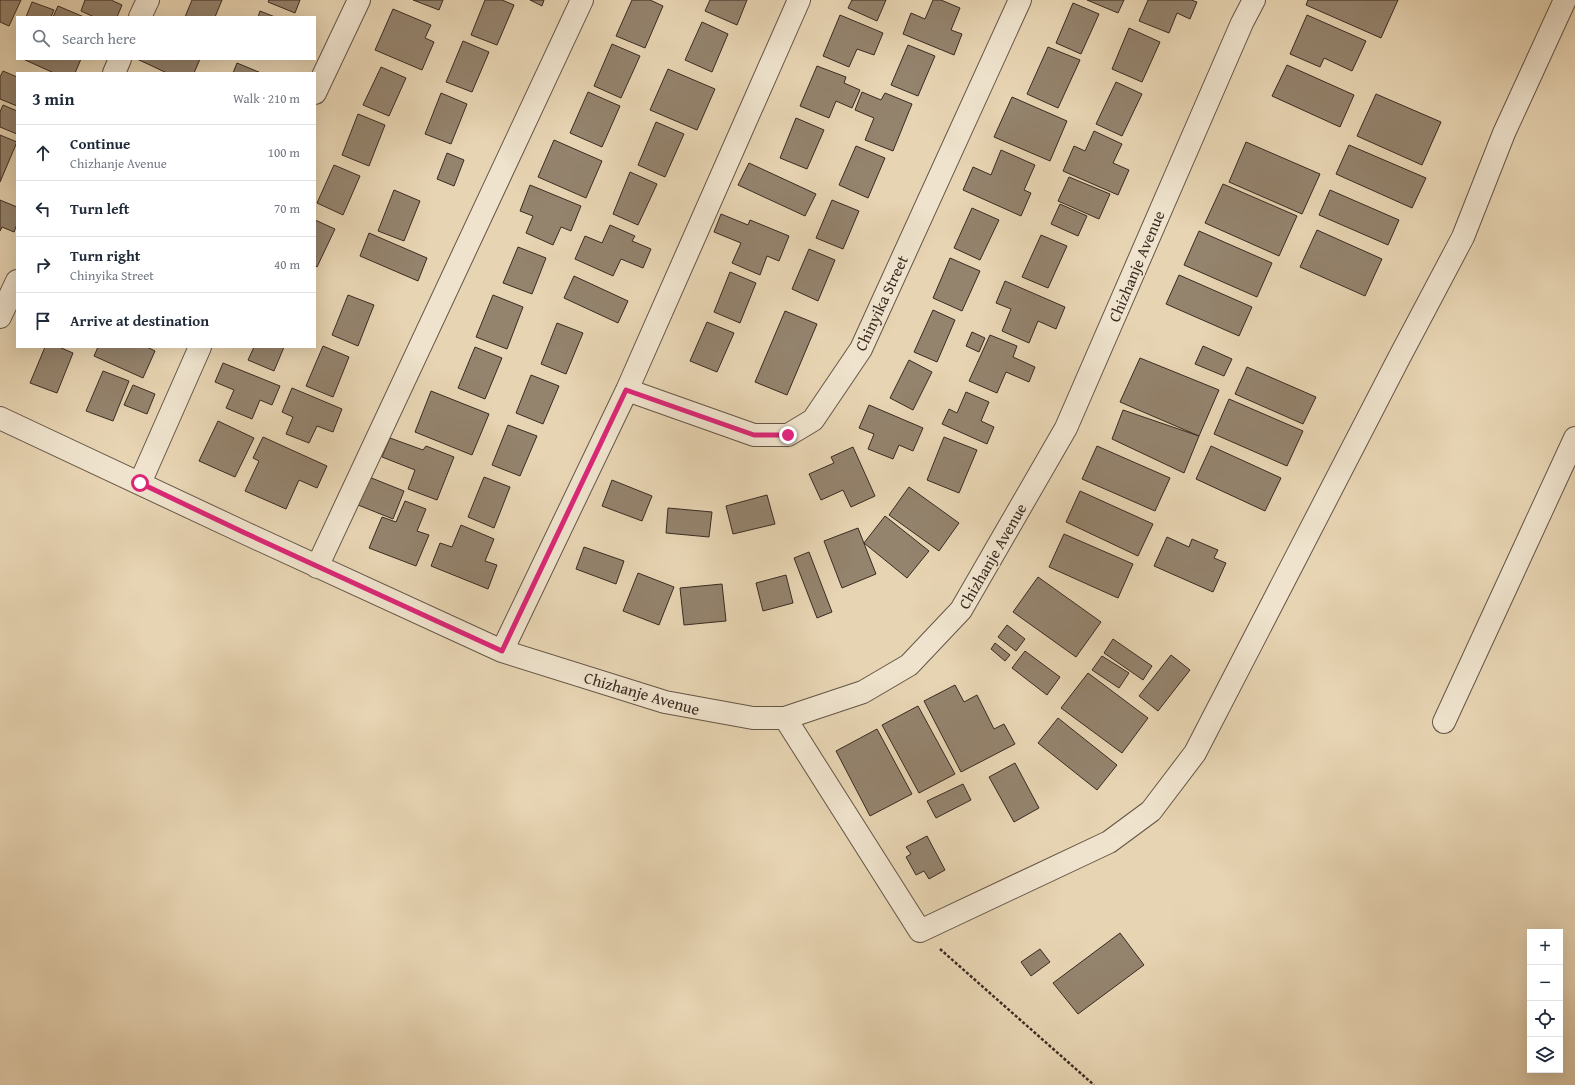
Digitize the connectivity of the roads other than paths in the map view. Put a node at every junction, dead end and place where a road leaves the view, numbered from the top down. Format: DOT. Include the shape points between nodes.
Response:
graph roads {
  1 [pos="148,0"];
  2 [pos="359,0"];
  3 [pos="582,0"];
  4 [pos="799,0"];
  5 [pos="1020,0"];
  6 [pos="1254,0"];
  7 [pos="1565,0"];
  8 [pos="140,16"];
  9 [pos="120,60"];
  10 [pos="114,72"];
  11 [pos="316,91"];
  12 [pos="16,283"];
  13 [pos="0,317"];
  14 [pos="200,348"];
  15 [pos="626,390"];
  16 [pos="0,418"];
  17 [pos="1575,438"];
  18 [pos="140,483"];
  19 [pos="317,567"];
  20 [pos="502,651"];
  21 [pos="785,718"];
  22 [pos="1444,722"];
  1 -- 8 [label="street"];
  2 -- 11 [label="street"];
  3 -- 19 [label="street"];
  4 -- 15 [label="street"];
  5 -- 15 [label="street, Chinyika Street" via="861,349 813,420 788,435 754,435"];
  6 -- 21 [label="street, Chizhanje Avenue" via="1066,428 961,610 909,665 863,692"];
  7 -- 21 [label="street" via="1504,133 1463,237 1195,753 1151,811 1109,842 920,931"];
  9 -- 10 [label="street"];
  12 -- 13 [label="street"];
  14 -- 18 [label="street"];
  15 -- 20 [label="street"];
  16 -- 18 [label="street, Chizhanje Avenue"];
  17 -- 22 [label="street"];
  18 -- 19 [label="street, Chizhanje Avenue"];
  19 -- 20 [label="street, Chizhanje Avenue"];
  20 -- 21 [label="street, Chizhanje Avenue" via="664,702 753,718"];
}
